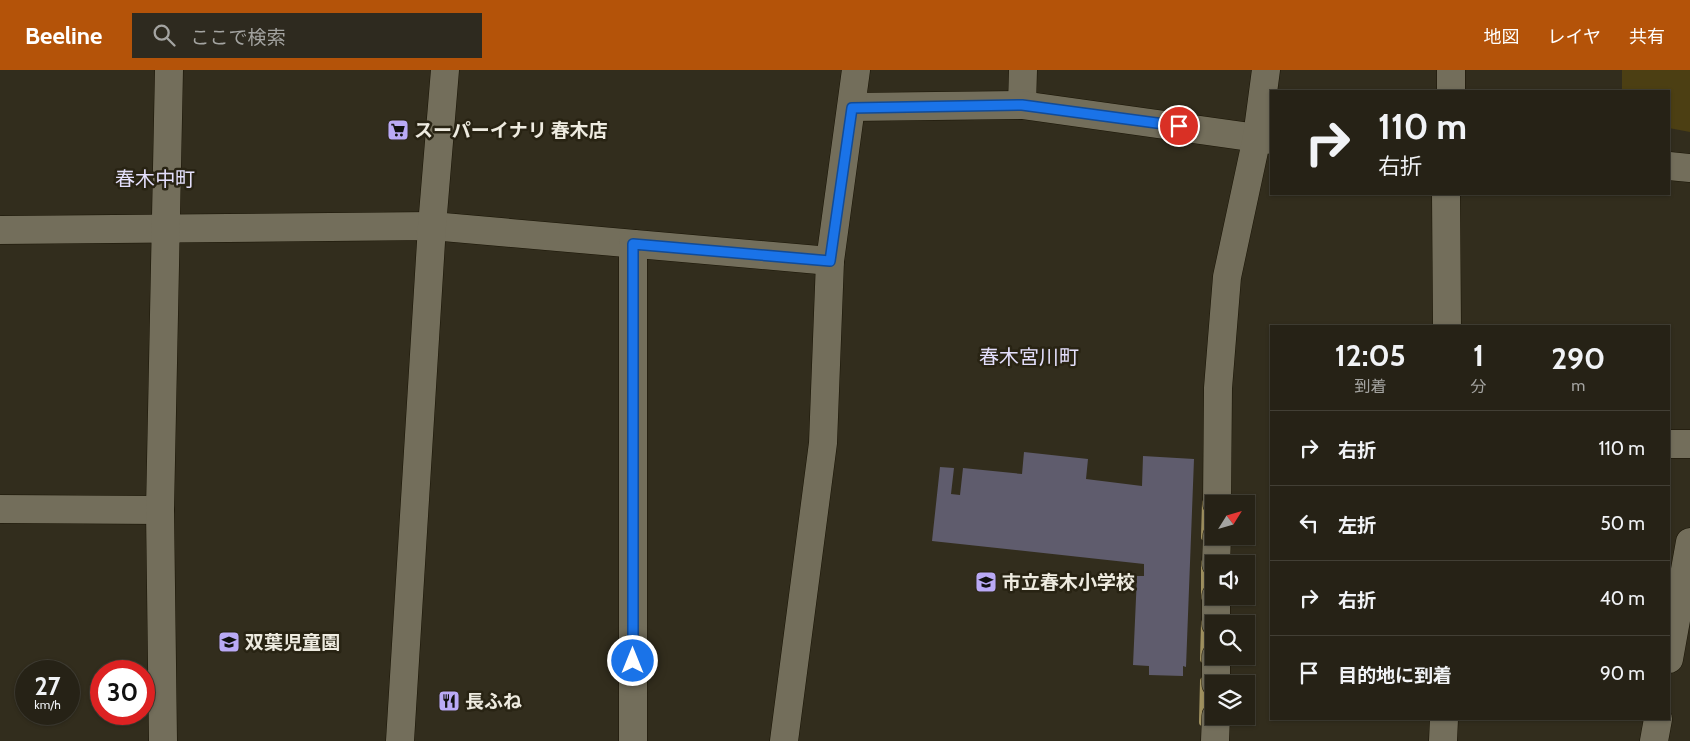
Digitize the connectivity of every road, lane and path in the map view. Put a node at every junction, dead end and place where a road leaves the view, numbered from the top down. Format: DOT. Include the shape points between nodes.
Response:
graph roads {
  1 [pos="169,70"];
  2 [pos="445,70"];
  3 [pos="856,70"];
  4 [pos="1023,70"];
  5 [pos="1266,70"];
  6 [pos="1451,70"];
  7 [pos="1451,90"];
  8 [pos="1022,105"];
  9 [pos="852,108"];
  10 [pos="1264,139"];
  11 [pos="1670,166"];
  12 [pos="1690,168"];
  13 [pos="1446,195"];
  14 [pos="432,226"];
  15 [pos="166,229"];
  16 [pos="0,230"];
  17 [pos="633,244"];
  18 [pos="830,261"];
  19 [pos="1447,325"];
  20 [pos="1670,444"];
  21 [pos="1690,444"];
  22 [pos="1217,495"];
  23 [pos="0,509"];
  24 [pos="160,510"];
  25 [pos="1690,542"];
  26 [pos="1670,653"];
  27 [pos="1444,720"];
  28 [pos="1658,720"];
  29 [pos="1216,725"];
  30 [pos="162,741"];
  31 [pos="400,741"];
  32 [pos="633,741"];
  33 [pos="784,741"];
  34 [pos="1215,741"];
  35 [pos="1443,741"];
  36 [pos="1654,741"];
  1 -- 15 [label="street"];
  2 -- 14 [label="street"];
  3 -- 9 [label="street"];
  4 -- 8 [label="street"];
  5 -- 10 [label="street"];
  6 -- 7 [label="street"];
  8 -- 9 [label="street"];
  8 -- 10 [label="street"];
  9 -- 18 [label="street"];
  10 -- 22 [label="street" via="1227,277 1218,388"];
  11 -- 12 [label="street"];
  13 -- 19 [label="street"];
  14 -- 15 [label="street"];
  14 -- 17 [label="street"];
  14 -- 31 [label="street"];
  15 -- 16 [label="street"];
  15 -- 24 [label="street"];
  17 -- 18 [label="street"];
  17 -- 32 [label="street"];
  18 -- 33 [label="street" via="823,443"];
  20 -- 21 [label="street"];
  23 -- 24 [label="street"];
  24 -- 30 [label="street"];
  25 -- 26 [label="street"];
  27 -- 35 [label="street"];
  28 -- 36 [label="street"];
  29 -- 34 [label="street"];
}
